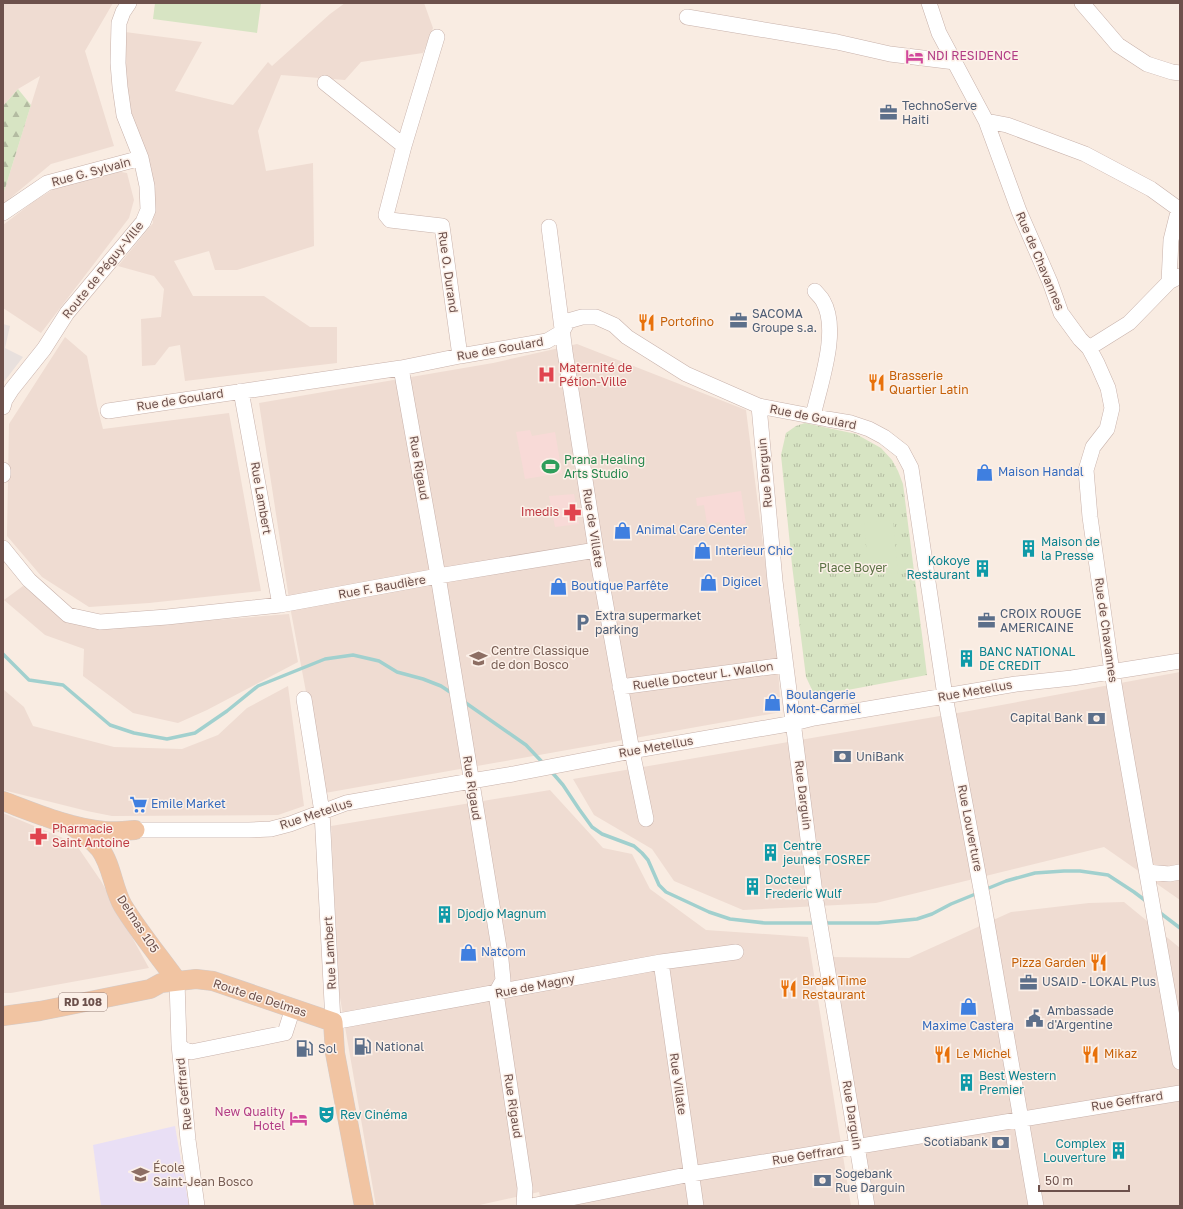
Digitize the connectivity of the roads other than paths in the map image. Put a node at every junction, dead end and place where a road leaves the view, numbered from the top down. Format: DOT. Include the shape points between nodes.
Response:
graph roads {
  1 [pos="129,3"];
  2 [pos="929,3"];
  3 [pos="1082,3"];
  4 [pos="687,17"];
  5 [pos="437,37"];
  6 [pos="955,62"];
  7 [pos="1180,73"];
  8 [pos="325,83"];
  9 [pos="986,121"];
  10 [pos="404,146"];
  11 [pos="141,158"];
  12 [pos="1179,209"];
  13 [pos="3,213"];
  14 [pos="549,227"];
  15 [pos="1175,279"];
  16 [pos="815,291"];
  17 [pos="562,332"];
  18 [pos="1089,348"];
  19 [pos="460,356"];
  20 [pos="401,368"];
  21 [pos="241,391"];
  22 [pos="758,406"];
  23 [pos="3,407"];
  24 [pos="108,411"];
  25 [pos="813,416"];
  26 [pos="902,451"];
  27 [pos="3,470"];
  28 [pos="3,475"];
  29 [pos="3,548"];
  30 [pos="596,550"];
  31 [pos="438,576"];
  32 [pos="280,605"];
  33 [pos="1180,661"];
  34 [pos="785,665"];
  35 [pos="1112,672"];
  36 [pos="620,687"];
  37 [pos="945,696"];
  38 [pos="304,699"];
  39 [pos="794,723"];
  40 [pos="632,751"];
  41 [pos="471,781"];
  42 [pos="3,801"];
  43 [pos="322,812"];
  44 [pos="646,819"];
  45 [pos="69,824"];
  46 [pos="135,830"];
  47 [pos="107,863"];
  48 [pos="1147,872"];
  49 [pos="1180,872"];
  50 [pos="736,952"];
  51 [pos="661,962"];
  52 [pos="169,982"];
  53 [pos="496,993"];
  54 [pos="3,1004"];
  55 [pos="293,1008"];
  56 [pos="3,1016"];
  57 [pos="333,1022"];
  58 [pos="179,1044"];
  59 [pos="1180,1062"];
  60 [pos="1180,1093"];
  61 [pos="1021,1118"];
  62 [pos="857,1147"];
  63 [pos="691,1174"];
  64 [pos="197,1206"];
  65 [pos="364,1206"];
  66 [pos="524,1206"];
  67 [pos="530,1206"];
  68 [pos="696,1206"];
  69 [pos="867,1206"];
  70 [pos="1036,1206"];
  1 -- 11 [label="street, Route de Péguy-Ville" via="119,23 119,82 124,115"];
  2 -- 6 [label="street, Rue de Chavannes" via="939,33"];
  3 -- 7 [label="street" via="1118,45 1147,64"];
  4 -- 6 [label="street" via="837,42 890,54"];
  5 -- 10 [label="street"];
  6 -- 9 [label="street, Rue de Chavannes"];
  8 -- 10 [label="street"];
  9 -- 12 [label="street" via="1007,125 1085,154 1151,189"];
  9 -- 18 [label="street, Rue de Chavannes" via="1019,211 1061,313"];
  10 -- 19 [label="street, Rue O. Durand" via="386,216 390,220 442,226"];
  11 -- 13 [label="street, Rue G. Sylvain" via="47,183"];
  11 -- 23 [label="street, Route de Péguy-Ville" via="148,186 148,210 143,222 67,313 44,349 12,389"];
  12 -- 15 [label="street" via="1171,240"];
  14 -- 17 [label="street, Rue de Villate"];
  15 -- 18 [label="street" via="1129,323"];
  16 -- 25 [label="street" via="823,301 827,313 829,346"];
  17 -- 19 [label="street, Rue de Goulard" via="547,341"];
  17 -- 22 [label="street, Rue de Goulard" via="568,322 582,317 596,317 614,324 627,336 686,374"];
  17 -- 30 [label="street, Rue de Villate"];
  18 -- 35 [label="street, Rue de Chavannes" via="1108,388 1112,408 1107,429 1093,448 1086,470"];
  19 -- 20 [label="street, Rue de Goulard"];
  20 -- 21 [label="street, Rue de Goulard"];
  20 -- 31 [label="street, Rue Rigaud"];
  21 -- 24 [label="street, Rue de Goulard"];
  21 -- 32 [label="street, Rue Lambert"];
  22 -- 25 [label="street, Rue de Goulard"];
  22 -- 34 [label="street, Rue Darguin"];
  25 -- 26 [label="street, Rue de Goulard" via="869,429"];
  26 -- 37 [label="street, Rue Louverture" via="910,468"];
  27 -- 28 [label="street"];
  29 -- 32 [label="street, Rue F. Baudière" via="29,580 68,615 100,622"];
  30 -- 31 [label="street, Rue F. Baudière"];
  30 -- 36 [label="street, Rue de Villate"];
  31 -- 32 [label="street, Rue F. Baudière"];
  31 -- 41 [label="street, Rue Rigaud"];
  33 -- 35 [label="street, Rue Metellus"];
  34 -- 36 [label="street, Ruelle Docteur L. Wallon"];
  34 -- 39 [label="street, Rue Darguin"];
  35 -- 37 [label="street, Rue Metellus"];
  35 -- 48 [label="street, Rue de Chavannes"];
  36 -- 40 [label="street"];
  37 -- 39 [label="street, Rue Metellus"];
  37 -- 61 [label="street, Rue Louverture"];
  38 -- 43 [label="street, Rue Lambert"];
  39 -- 40 [label="street, Rue Metellus"];
  39 -- 62 [label="street, Rue Darguin" via="817,904"];
  40 -- 41 [label="street, Rue Metellus"];
  40 -- 44 [label="street"];
  41 -- 43 [label="street, Rue Metellus" via="346,803"];
  41 -- 53 [label="street, Rue Rigaud" via="501,960 503,980"];
  42 -- 45 [label="main road"];
  43 -- 46 [label="street, Rue Metellus" via="271,829"];
  43 -- 57 [label="street, Rue Lambert"];
  45 -- 46 [label="main road" via="105,832"];
  45 -- 47 [label="main road, Delmas 105" via="101,850"];
  46 -- 47 [label="main road" via="120,837 112,846"];
  47 -- 52 [label="main road, Delmas 105" via="122,905"];
  48 -- 49 [label="street"];
  48 -- 59 [label="street, Rue de Chavannes"];
  50 -- 51 [label="street, Rue de Magny"];
  51 -- 53 [label="street, Rue de Magny"];
  51 -- 63 [label="street, Rue Villate"];
  52 -- 54 [label="main road, Route de Delmas / RD 108" via="148,978 94,990"];
  52 -- 55 [label="main road, Route de Delmas / RD 108" via="196,979 213,981"];
  52 -- 56 [label="main road, Route de Delmas / RD 108" via="40,1011"];
  52 -- 58 [label="street, Rue Geffrard"];
  53 -- 57 [label="street, Rue de Magny"];
  53 -- 66 [label="street, Rue Rigaud" via="525,1188"];
  55 -- 57 [label="main road, Route de Delmas / RD 108"];
  55 -- 58 [label="street" via="285,1033 191,1052"];
  57 -- 65 [label="main road, Rue Lambert" via="335,1053"];
  58 -- 64 [label="street, Rue Geffrard"];
  60 -- 61 [label="street, Rue Geffrard"];
  61 -- 62 [label="street, Rue Geffrard"];
  61 -- 70 [label="street, Rue Louverture"];
  62 -- 63 [label="street, Rue Geffrard"];
  62 -- 69 [label="street, Rue Darguin"];
  63 -- 67 [label="street, Rue Geffrard"];
  63 -- 68 [label="street, Rue Villate"];
}
